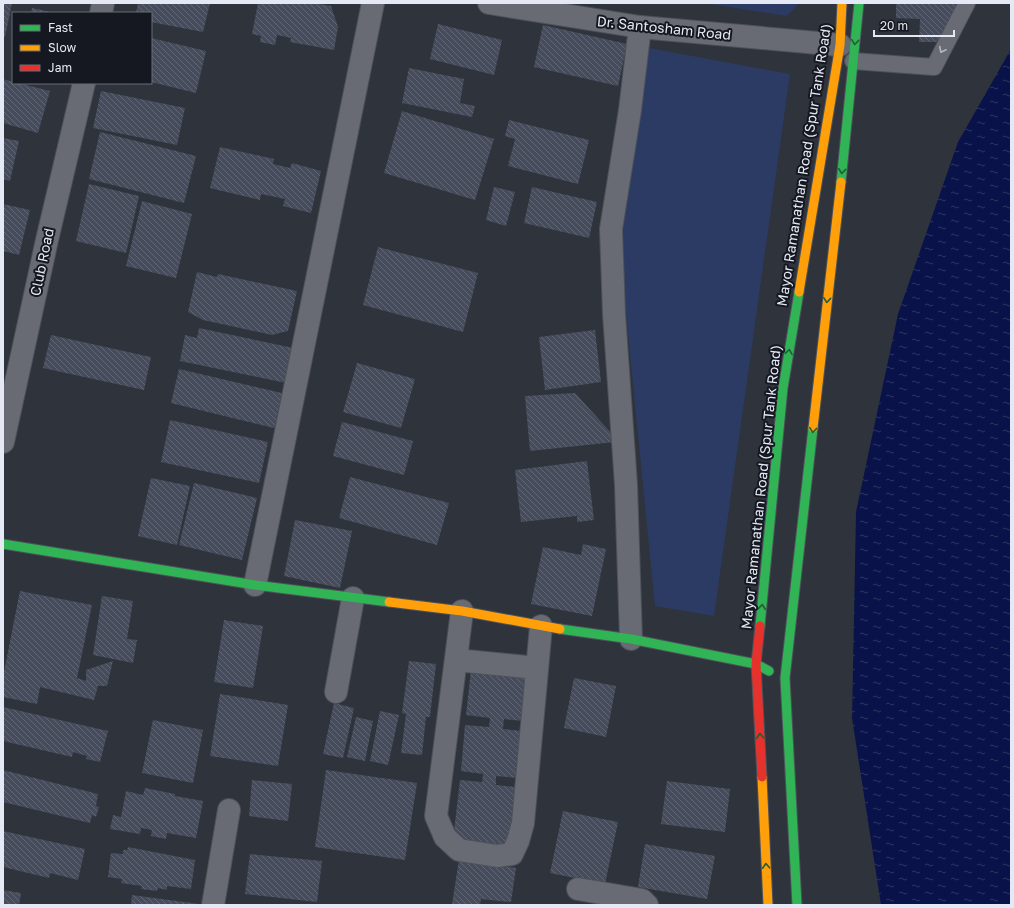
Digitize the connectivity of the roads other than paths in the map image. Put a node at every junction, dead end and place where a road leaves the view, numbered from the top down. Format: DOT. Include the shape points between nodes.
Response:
graph roads {
  1 [pos="373,3"];
  2 [pos="489,3"];
  3 [pos="842,3"];
  4 [pos="859,3"];
  5 [pos="967,3"];
  6 [pos="640,27"];
  7 [pos="846,53"];
  8 [pos="84,84"];
  9 [pos="3,442"];
  10 [pos="3,544"];
  11 [pos="255,585"];
  12 [pos="353,598"];
  13 [pos="462,611"];
  14 [pos="541,626"];
  15 [pos="632,639"];
  16 [pos="456,660"];
  17 [pos="756,664"];
  18 [pos="537,668"];
  19 [pos="785,678"];
  20 [pos="336,692"];
  21 [pos="229,810"];
  22 [pos="578,889"];
  23 [pos="213,905"];
  24 [pos="647,905"];
  25 [pos="768,905"];
  26 [pos="797,905"];
  1 -- 11 [label="street"];
  2 -- 6 [label="street, Dr. Santosham Road"];
  3 -- 7 [label="main road, Mayor Ramanathan Road (Spur Tank Road)"];
  4 -- 7 [label="main road, Mayor Ramanathan Road (Spur Tank Road), one-way"];
  5 -- 7 [label="lane, one-way" via="934,67"];
  6 -- 7 [label="street, Dr. Santosham Road"];
  6 -- 15 [label="street" via="611,229"];
  17 -- 7 [label="main road, Mayor Ramanathan Road (Spur Tank Road), one-way" via="783,388"];
  7 -- 19 [label="main road, Mayor Ramanathan Road (Spur Tank Road), one-way"];
  8 -- 9 [label="street, Club Road"];
  10 -- 11 [label="main road"];
  11 -- 12 [label="main road"];
  12 -- 13 [label="main road"];
  12 -- 20 [label="street"];
  13 -- 14 [label="main road"];
  13 -- 16 [label="street"];
  14 -- 15 [label="main road"];
  14 -- 18 [label="street"];
  15 -- 17 [label="main road"];
  16 -- 18 [label="street"];
  16 -- 18 [label="street" via="436,816 445,837 459,850 497,856 512,854 523,823"];
  17 -- 19 [label="main road"];
  25 -- 17 [label="main road, Mayor Ramanathan Road (Spur Tank Road), one-way"];
  19 -- 26 [label="main road, Mayor Ramanathan Road (Spur Tank Road)"];
  21 -- 23 [label="street"];
  22 -- 24 [label="street" via="642,900"];
}
